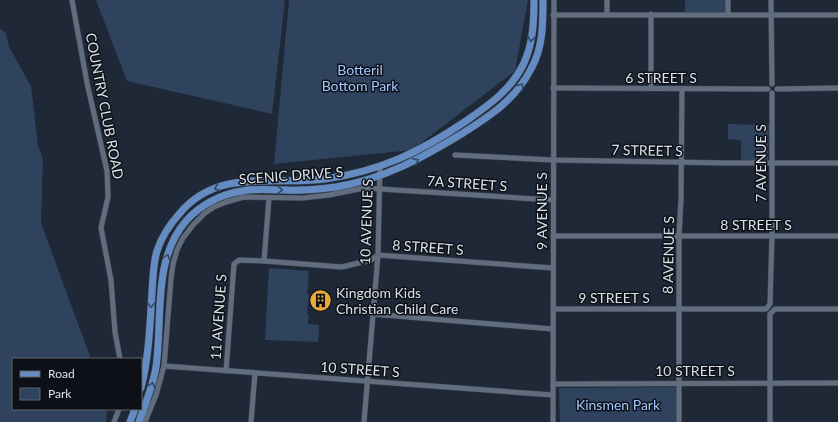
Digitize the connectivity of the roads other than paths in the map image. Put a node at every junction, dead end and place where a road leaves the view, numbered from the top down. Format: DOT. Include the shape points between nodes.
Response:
graph roads {
  1 [pos="72,0"];
  2 [pos="534,0"];
  3 [pos="543,0"];
  4 [pos="554,0"];
  5 [pos="607,0"];
  6 [pos="728,0"];
  7 [pos="771,0"];
  8 [pos="651,14"];
  9 [pos="728,14"];
  10 [pos="770,14"];
  11 [pos="553,15"];
  12 [pos="607,15"];
  13 [pos="838,15"];
  14 [pos="772,84"];
  15 [pos="553,88"];
  16 [pos="651,88"];
  17 [pos="838,88"];
  18 [pos="682,89"];
  19 [pos="777,89"];
  20 [pos="770,91"];
  21 [pos="456,155"];
  22 [pos="553,160"];
  23 [pos="681,162"];
  24 [pos="772,163"];
  25 [pos="838,163"];
  26 [pos="380,166"];
  27 [pos="380,176"];
  28 [pos="380,189"];
  29 [pos="269,198"];
  30 [pos="553,200"];
  31 [pos="553,236"];
  32 [pos="772,236"];
  33 [pos="838,236"];
  34 [pos="679,237"];
  35 [pos="378,255"];
  36 [pos="264,261"];
  37 [pos="234,264"];
  38 [pos="553,268"];
  39 [pos="770,304"];
  40 [pos="553,309"];
  41 [pos="679,309"];
  42 [pos="838,309"];
  43 [pos="372,314"];
  44 [pos="553,329"];
  45 [pos="120,358"];
  46 [pos="164,366"];
  47 [pos="226,371"];
  48 [pos="255,373"];
  49 [pos="367,381"];
  50 [pos="679,382"];
  51 [pos="770,382"];
  52 [pos="838,382"];
  53 [pos="142,384"];
  54 [pos="553,384"];
  55 [pos="553,395"];
  56 [pos="119,410"];
  57 [pos="135,410"];
  58 [pos="114,422"];
  59 [pos="130,422"];
  60 [pos="139,422"];
  61 [pos="146,422"];
  62 [pos="251,422"];
  63 [pos="364,422"];
  64 [pos="553,422"];
  65 [pos="679,422"];
  66 [pos="770,422"];
  1 -- 45 [label="street, COUNTRY CLUB ROAD" via="107,171 108,197 101,228 111,280"];
  2 -- 26 [label="main road, SCENIC DRIVE S, one-way" via="530,48 514,81 484,109 443,136 407,156"];
  27 -- 3 [label="main road, SCENIC DRIVE S, one-way" via="435,150 508,102 532,69 542,32"];
  4 -- 11 [label="street, 9 AVENUE S"];
  5 -- 12 [label="street"];
  6 -- 9 [label="street"];
  7 -- 10 [label="street"];
  8 -- 9 [label="street"];
  8 -- 12 [label="street"];
  8 -- 16 [label="street"];
  9 -- 10 [label="street"];
  10 -- 13 [label="street"];
  10 -- 14 [label="street"];
  11 -- 12 [label="street"];
  11 -- 15 [label="street, 9 AVENUE S"];
  14 -- 19 [label="street"];
  14 -- 20 [label="street" via="769,85"];
  15 -- 16 [label="street, 6 STREET S"];
  15 -- 22 [label="street, 9 AVENUE S"];
  16 -- 18 [label="street, 6 STREET S"];
  17 -- 19 [label="street"];
  18 -- 20 [label="street, 6 STREET S"];
  18 -- 23 [label="street, 8 AVENUE S"];
  19 -- 20 [label="street" via="774,93"];
  20 -- 24 [label="street, 7 AVENUE S"];
  21 -- 22 [label="street, 7 STREET S"];
  22 -- 23 [label="street, 7 STREET S"];
  22 -- 30 [label="street, 9 AVENUE S"];
  23 -- 24 [label="street, 7 STREET S"];
  23 -- 34 [label="street, 8 AVENUE S"];
  24 -- 25 [label="street, 7 STREET S"];
  24 -- 32 [label="street, 7 AVENUE S"];
  26 -- 27 [label="street, 10 AVENUE S"];
  26 -- 53 [label="main road, SCENIC DRIVE S, one-way" via="324,179 237,182 214,188 189,204 169,228 157,250 148,352"];
  27 -- 28 [label="street, 10 AVENUE S"];
  60 -- 27 [label="main road, SCENIC DRIVE S, one-way" via="156,366 163,269 172,243 187,220 207,203 241,191 321,188 356,183"];
  28 -- 29 [label="street, SCENIC DRIVE S" via="364,188 303,198"];
  28 -- 30 [label="street, 7A STREET S"];
  28 -- 35 [label="street, 10 AVENUE S"];
  29 -- 36 [label="street"];
  29 -- 46 [label="street, SCENIC DRIVE S" via="244,197 226,202 205,213 183,238 173,264"];
  30 -- 31 [label="street, 9 AVENUE S"];
  31 -- 34 [label="street, 8 STREET S"];
  31 -- 38 [label="street, 9 AVENUE S"];
  32 -- 33 [label="street, 8 STREET S"];
  32 -- 34 [label="street, 8 STREET S"];
  32 -- 39 [label="street, 7 AVENUE S"];
  34 -- 41 [label="street, 8 AVENUE S"];
  35 -- 36 [label="street, 8 STREET S" via="371,260 342,267"];
  35 -- 38 [label="street, 8 STREET S"];
  35 -- 43 [label="street, 10 AVENUE S"];
  36 -- 37 [label="street, 8 STREET S" via="242,260"];
  37 -- 47 [label="street, 11 AVENUE S"];
  38 -- 40 [label="street, 9 AVENUE S"];
  39 -- 41 [label="street, 9 STREET S" via="766,308"];
  40 -- 41 [label="street, 9 STREET S"];
  40 -- 44 [label="street, 9 AVENUE S"];
  41 -- 50 [label="street, 8 AVENUE S"];
  42 -- 51 [label="street" via="775,309 770,314"];
  43 -- 44 [label="street"];
  43 -- 49 [label="street, 10 AVENUE S"];
  44 -- 54 [label="street, 9 AVENUE S"];
  46 -- 47 [label="street, 10 STREET S"];
  46 -- 61 [label="street, SCENIC DRIVE S"];
  47 -- 48 [label="street, 10 STREET S"];
  48 -- 49 [label="street, 10 STREET S"];
  48 -- 62 [label="street"];
  49 -- 55 [label="street, 10 STREET S"];
  49 -- 63 [label="street, 10 AVENUE S"];
  50 -- 51 [label="street, 10 STREET S"];
  50 -- 54 [label="street, 10 STREET S"];
  50 -- 65 [label="street, 8 AVENUE S"];
  51 -- 52 [label="street, 10 STREET S"];
  51 -- 66 [label="street"];
  54 -- 55 [label="street, 9 AVENUE S"];
  55 -- 64 [label="street, 9 AVENUE S"];
  56 -- 58 [label="street"];
  57 -- 59 [label="main road"];
}
